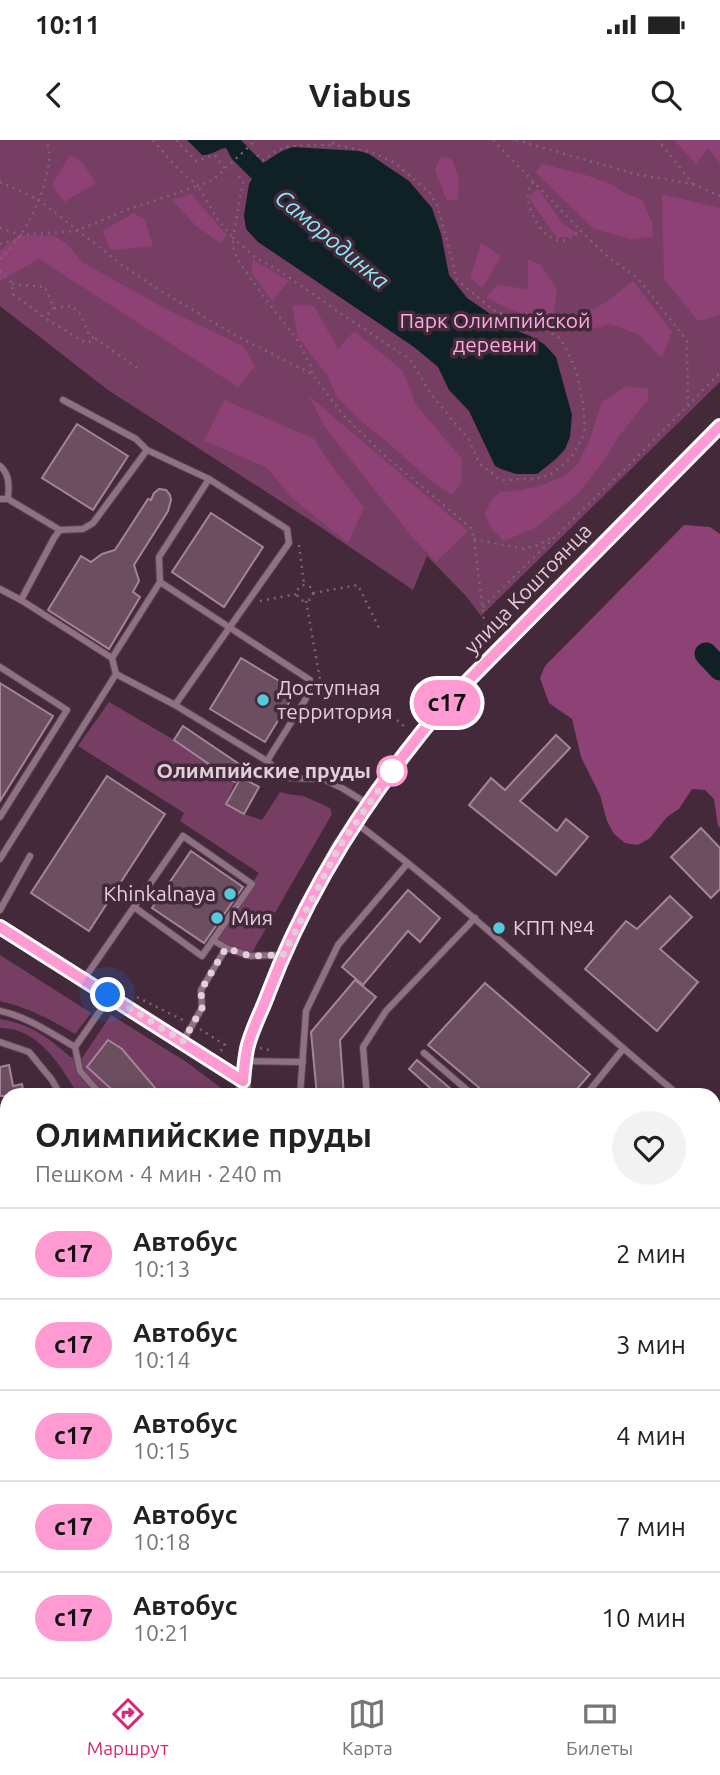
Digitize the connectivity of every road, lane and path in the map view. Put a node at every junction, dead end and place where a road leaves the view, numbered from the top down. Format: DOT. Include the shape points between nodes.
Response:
graph roads {
  1 [pos="47,140"];
  2 [pos="153,140"];
  3 [pos="176,140"];
  4 [pos="247,140"];
  5 [pos="256,140"];
  6 [pos="328,140"];
  7 [pos="493,140"];
  8 [pos="516,140"];
  9 [pos="658,140"];
  10 [pos="251,144"];
  11 [pos="335,145"];
  12 [pos="257,155"];
  13 [pos="225,169"];
  14 [pos="239,176"];
  15 [pos="0,182"];
  16 [pos="533,182"];
  17 [pos="693,184"];
  18 [pos="198,186"];
  19 [pos="720,196"];
  20 [pos="39,200"];
  21 [pos="0,228"];
  22 [pos="580,230"];
  23 [pos="77,231"];
  24 [pos="21,235"];
  25 [pos="233,238"];
  26 [pos="16,240"];
  27 [pos="0,244"];
  28 [pos="0,259"];
  29 [pos="0,271"];
  30 [pos="12,284"];
  31 [pos="54,308"];
  32 [pos="45,318"];
  33 [pos="96,339"];
  34 [pos="140,370"];
  35 [pos="720,373"];
  36 [pos="313,375"];
  37 [pos="63,401"];
  38 [pos="688,405"];
  39 [pos="720,426"];
  40 [pos="146,450"];
  41 [pos="0,466"];
  42 [pos="209,479"];
  43 [pos="0,499"];
  44 [pos="8,499"];
  45 [pos="60,530"];
  46 [pos="558,535"];
  47 [pos="474,539"];
  48 [pos="289,543"];
  49 [pos="159,582"];
  50 [pos="304,584"];
  51 [pos="0,589"];
  52 [pos="313,593"];
  53 [pos="297,594"];
  54 [pos="21,600"];
  55 [pos="306,601"];
  56 [pos="247,603"];
  57 [pos="483,607"];
  58 [pos="229,628"];
  59 [pos="485,628"];
  60 [pos="380,630"];
  61 [pos="112,658"];
  62 [pos="0,667"];
  63 [pos="116,674"];
  64 [pos="322,691"];
  65 [pos="175,705"];
  66 [pos="397,720"];
  67 [pos="406,728"];
  68 [pos="267,761"];
  69 [pos="368,804"];
  70 [pos="0,817"];
  71 [pos="355,822"];
  72 [pos="30,856"];
  73 [pos="0,859"];
  74 [pos="407,864"];
  75 [pos="134,907"];
  76 [pos="0,910"];
  77 [pos="475,918"];
  78 [pos="0,927"];
  79 [pos="213,940"];
  80 [pos="226,948"];
  81 [pos="283,955"];
  82 [pos="84,979"];
  83 [pos="108,995"];
  84 [pos="0,1011"];
  85 [pos="183,1041"];
  86 [pos="0,1042"];
  87 [pos="75,1047"];
  88 [pos="623,1049"];
  89 [pos="424,1054"];
  90 [pos="246,1061"];
  91 [pos="303,1062"];
  92 [pos="56,1088"];
  93 [pos="95,1088"];
  94 [pos="244,1088"];
  95 [pos="301,1088"];
  96 [pos="366,1088"];
  97 [pos="464,1088"];
  98 [pos="591,1088"];
  99 [pos="671,1088"];
  1 -- 20 [label="path" via="49,160"];
  2 -- 18 [label="path"];
  3 -- 13 [label="path" via="196,160 215,155"];
  4 -- 10 [label="path"];
  5 -- 10 [label="path"];
  6 -- 11 [label="path"];
  7 -- 16 [label="path"];
  8 -- 17 [label="path" via="635,174"];
  9 -- 17 [label="path"];
  10 -- 13 [label="path"];
  11 -- 12 [label="path" via="290,146 263,160"];
  11 -- 25 [label="path" via="372,152 395,163 430,193 457,280 496,312 533,323 565,346 577,373 586,420 571,458 550,475 500,480 479,463 469,440 431,394 410,359"];
  13 -- 18 [label="path"];
  14 -- 25 [label="path" via="243,181"];
  15 -- 20 [label="path"];
  16 -- 22 [label="path"];
  16 -- 22 [label="path" via="529,207 544,234 565,240"];
  17 -- 19 [label="path"];
  18 -- 23 [label="path"];
  18 -- 25 [label="path"];
  20 -- 23 [label="path"];
  20 -- 24 [label="path"];
  21 -- 24 [label="path"];
  22 -- 38 [label="path" via="638,278 687,341"];
  23 -- 24 [label="path"];
  23 -- 36 [label="path" via="164,293"];
  24 -- 26 [label="path"];
  25 -- 36 [label="path" via="237,260 298,341"];
  26 -- 27 [label="path"];
  26 -- 28 [label="path"];
  29 -- 30 [label="path"];
  30 -- 31 [label="path" via="45,287"];
  30 -- 32 [label="path" via="13,294"];
  31 -- 32 [label="path"];
  31 -- 33 [label="path" via="72,306"];
  32 -- 33 [label="path" via="86,343"];
  33 -- 34 [label="path"];
  35 -- 38 [label="path"];
  36 -- 47 [label="path" via="343,415 471,528"];
  37 -- 40 [label="lane" via="136,439"];
  38 -- 46 [label="path"];
  39 -- 69 [label="street, улица Коштоянца" via="447,702"];
  40 -- 42 [label="lane"];
  40 -- 45 [label="lane" via="93,523"];
  41 -- 44 [label="lane" via="7,473"];
  42 -- 48 [label="lane" via="287,529"];
  42 -- 49 [label="lane" via="159,557"];
  43 -- 44 [label="lane"];
  44 -- 45 [label="lane"];
  45 -- 54 [label="lane"];
  46 -- 47 [label="path" via="524,549"];
  46 -- 57 [label="path"];
  47 -- 57 [label="path"];
  48 -- 50 [label="path" via="299,545"];
  48 -- 56 [label="lane"];
  49 -- 58 [label="lane"];
  49 -- 61 [label="lane"];
  50 -- 52 [label="path" via="312,587"];
  50 -- 53 [label="path"];
  51 -- 54 [label="lane"];
  52 -- 55 [label="path"];
  52 -- 60 [label="path" via="358,585"];
  53 -- 55 [label="path"];
  53 -- 56 [label="path"];
  54 -- 61 [label="lane"];
  55 -- 64 [label="path"];
  56 -- 58 [label="lane"];
  57 -- 59 [label="path"];
  58 -- 65 [label="lane"];
  58 -- 68 [label="lane" via="310,680 307,697"];
  61 -- 63 [label="lane"];
  62 -- 70 [label="lane" via="67,710"];
  63 -- 65 [label="lane"];
  63 -- 73 [label="lane"];
  65 -- 68 [label="lane"];
  66 -- 67 [label="path"];
  68 -- 69 [label="lane" via="284,776 323,779"];
  69 -- 71 [label="street, улица Коштоянца"];
  71 -- 74 [label="lane"];
  71 -- 81 [label="street, улица Коштоянца"];
  72 -- 76 [label="lane"];
  74 -- 77 [label="lane"];
  74 -- 91 [label="lane" via="338,945 306,1012"];
  75 -- 79 [label="lane" via="202,956"];
  75 -- 79 [label="lane" via="183,836 252,884"];
  75 -- 82 [label="lane"];
  77 -- 88 [label="lane"];
  77 -- 96 [label="lane" via="386,1011 363,1047"];
  78 -- 82 [label="street"];
  79 -- 80 [label="lane"];
  80 -- 81 [label="lane" via="250,956"];
  80 -- 85 [label="lane" via="201,990 202,1008"];
  81 -- 90 [label="street, улица Коштоянца" via="247,1047"];
  82 -- 83 [label="street"];
  83 -- 85 [label="street"];
  83 -- 87 [label="lane"];
  84 -- 87 [label="lane" via="37,1024"];
  85 -- 94 [label="street"];
  86 -- 92 [label="lane" via="29,1052"];
  87 -- 93 [label="lane" via="80,1071"];
  88 -- 98 [label="lane"];
  88 -- 99 [label="lane"];
  89 -- 97 [label="lane"];
  90 -- 91 [label="lane"];
  90 -- 94 [label="street, улица Коштоянца"];
  91 -- 95 [label="lane"];
}
